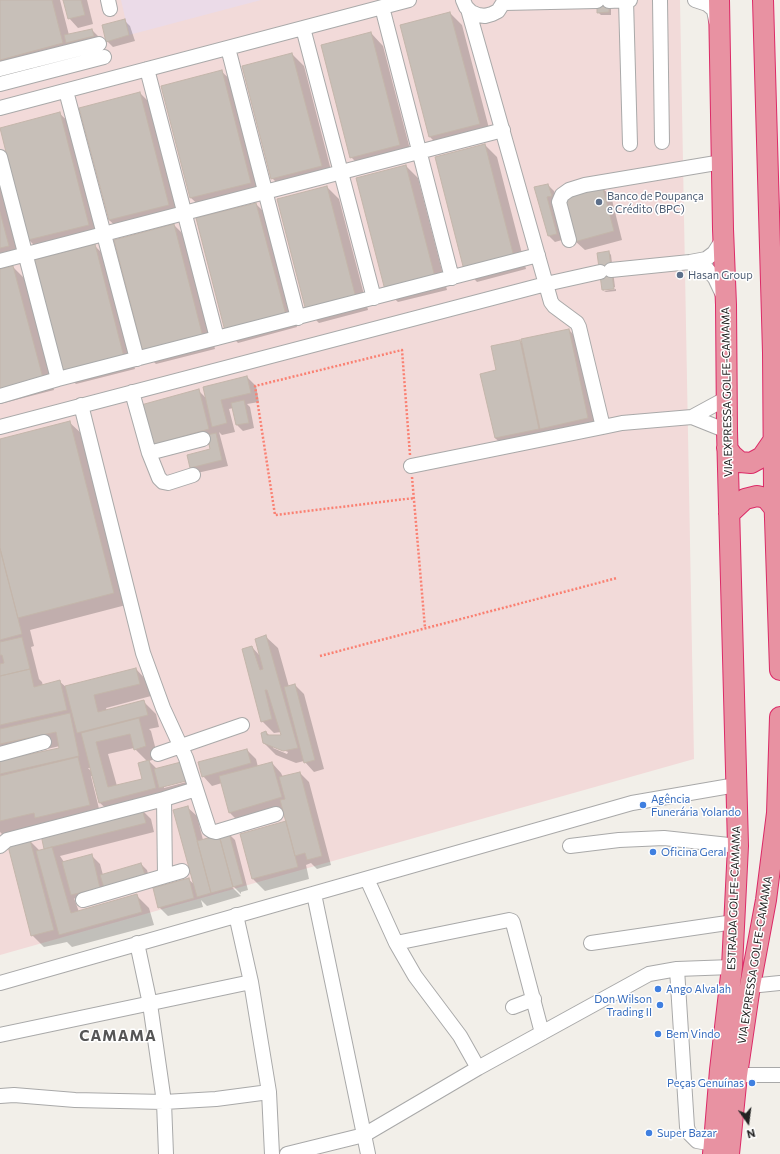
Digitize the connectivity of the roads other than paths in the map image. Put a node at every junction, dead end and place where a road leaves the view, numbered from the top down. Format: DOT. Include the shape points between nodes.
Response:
graph roads {
  1 [pos="409,0"];
  2 [pos="626,0"];
  3 [pos="630,0"];
  4 [pos="660,0"];
  5 [pos="695,0"];
  6 [pos="719,0"];
  7 [pos="763,0"];
  8 [pos="505,1"];
  9 [pos="603,1"];
  10 [pos="466,5"];
  11 [pos="382,7"];
  12 [pos="303,28"];
  13 [pos="228,48"];
  14 [pos="720,48"];
  15 [pos="0,69"];
  16 [pos="147,69"];
  17 [pos="0,84"];
  18 [pos="66,91"];
  19 [pos="0,108"];
  20 [pos="503,130"];
  21 [pos="662,142"];
  22 [pos="630,144"];
  23 [pos="419,152"];
  24 [pos="0,158"];
  25 [pos="722,162"];
  26 [pos="341,173"];
  27 [pos="266,192"];
  28 [pos="185,213"];
  29 [pos="723,229"];
  30 [pos="104,234"];
  31 [pos="569,240"];
  32 [pos="775,244"];
  33 [pos="25,255"];
  34 [pos="538,255"];
  35 [pos="0,262"];
  36 [pos="690,262"];
  37 [pos="775,270"];
  38 [pos="452,278"];
  39 [pos="546,284"];
  40 [pos="374,298"];
  41 [pos="726,305"];
  42 [pos="298,318"];
  43 [pos="776,330"];
  44 [pos="217,338"];
  45 [pos="137,359"];
  46 [pos="58,380"];
  47 [pos="132,392"];
  48 [pos="0,396"];
  49 [pos="727,398"];
  50 [pos="81,405"];
  51 [pos="692,417"];
  52 [pos="0,427"];
  53 [pos="603,427"];
  54 [pos="203,439"];
  55 [pos="727,439"];
  56 [pos="773,441"];
  57 [pos="149,453"];
  58 [pos="411,466"];
  59 [pos="193,475"];
  60 [pos="774,508"];
  61 [pos="729,514"];
  62 [pos="779,634"];
  63 [pos="780,670"];
  64 [pos="780,718"];
  65 [pos="242,725"];
  66 [pos="44,742"];
  67 [pos="181,746"];
  68 [pos="0,754"];
  69 [pos="158,754"];
  70 [pos="736,785"];
  71 [pos="196,789"];
  72 [pos="164,800"];
  73 [pos="778,807"];
  74 [pos="276,814"];
  75 [pos="0,846"];
  76 [pos="570,846"];
  77 [pos="738,846"];
  78 [pos="182,870"];
  79 [pos="165,876"];
  80 [pos="367,879"];
  81 [pos="314,894"];
  82 [pos="83,900"];
  83 [pos="236,915"];
  84 [pos="734,922"];
  85 [pos="137,943"];
  86 [pos="396,943"];
  87 [pos="591,943"];
  88 [pos="732,967"];
  89 [pos="677,969"];
  90 [pos="251,982"];
  91 [pos="0,983"];
  92 [pos="780,983"];
  93 [pos="750,986"];
  94 [pos="534,999"];
  95 [pos="150,1004"];
  96 [pos="513,1007"];
  97 [pos="542,1033"];
  98 [pos="0,1035"];
  99 [pos="478,1068"];
  100 [pos="737,1075"];
  101 [pos="780,1075"];
  102 [pos="269,1092"];
  103 [pos="0,1096"];
  104 [pos="164,1102"];
  105 [pos="364,1135"];
  106 [pos="719,1151"];
  107 [pos="166,1154"];
  108 [pos="272,1154"];
  109 [pos="287,1154"];
  110 [pos="368,1154"];
  1 -- 11 [label="street"];
  2 -- 3 [label="street"];
  2 -- 9 [label="street"];
  2 -- 22 [label="street"];
  4 -- 21 [label="street"];
  5 -- 14 [label="street" via="707,4 714,10"];
  6 -- 14 [label="highway, VIA EXPRESSA GOLFE-CAMAMA"];
  7 -- 32 [label="highway"];
  8 -- 9 [label="street"];
  8 -- 10 [label="street" via="498,11 485,16 478,15"];
  10 -- 20 [label="street"];
  11 -- 12 [label="street"];
  11 -- 23 [label="street"];
  12 -- 13 [label="street"];
  12 -- 26 [label="street"];
  13 -- 16 [label="street"];
  13 -- 27 [label="street"];
  14 -- 25 [label="highway, VIA EXPRESSA GOLFE-CAMAMA"];
  15 -- 17 [label="street" via="102,50"];
  16 -- 18 [label="street"];
  16 -- 28 [label="street"];
  18 -- 19 [label="street"];
  18 -- 30 [label="street"];
  20 -- 23 [label="street"];
  20 -- 34 [label="street"];
  23 -- 26 [label="street"];
  23 -- 38 [label="street"];
  24 -- 33 [label="street"];
  25 -- 29 [label="highway, VIA EXPRESSA GOLFE-CAMAMA"];
  25 -- 31 [label="street" via="585,185 569,190 562,195 559,202"];
  26 -- 27 [label="street"];
  26 -- 40 [label="street"];
  27 -- 28 [label="street"];
  27 -- 42 [label="street"];
  28 -- 30 [label="street"];
  28 -- 44 [label="street"];
  29 -- 36 [label="street" via="721,242 714,253 706,259"];
  29 -- 41 [label="highway, VIA EXPRESSA GOLFE-CAMAMA"];
  30 -- 33 [label="street"];
  30 -- 45 [label="street"];
  32 -- 37 [label="highway"];
  33 -- 35 [label="street"];
  33 -- 46 [label="street"];
  34 -- 38 [label="street"];
  34 -- 39 [label="street"];
  36 -- 39 [label="street" via="606,271"];
  36 -- 41 [label="street" via="706,268 715,278"];
  37 -- 43 [label="highway"];
  38 -- 40 [label="street"];
  39 -- 47 [label="street"];
  39 -- 53 [label="street" via="554,306 579,327"];
  40 -- 42 [label="street"];
  41 -- 49 [label="highway, VIA EXPRESSA GOLFE-CAMAMA"];
  42 -- 44 [label="street"];
  43 -- 56 [label="highway"];
  44 -- 45 [label="street"];
  45 -- 46 [label="street"];
  46 -- 48 [label="street"];
  47 -- 50 [label="street"];
  47 -- 57 [label="street"];
  49 -- 51 [label="street"];
  49 -- 55 [label="highway, VIA EXPRESSA GOLFE-CAMAMA"];
  50 -- 52 [label="street"];
  50 -- 67 [label="street" via="143,653 163,708"];
  51 -- 53 [label="street"];
  51 -- 55 [label="street"];
  53 -- 58 [label="street"];
  54 -- 57 [label="street"];
  55 -- 56 [label="highway" via="740,462 751,463 762,457"];
  55 -- 61 [label="highway, VIA EXPRESSA GOLFE-CAMAMA"];
  56 -- 60 [label="highway"];
  57 -- 59 [label="street" via="163,482 168,483"];
  60 -- 61 [label="highway" via="766,498 757,496 745,499"];
  60 -- 62 [label="highway"];
  61 -- 70 [label="highway, VIA EXPRESSA GOLFE-CAMAMA"];
  62 -- 63 [label="highway"];
  64 -- 73 [label="highway, VIA EXPRESSA GOLFE-CAMAMA"];
  65 -- 67 [label="street"];
  66 -- 68 [label="street"];
  67 -- 69 [label="street"];
  67 -- 71 [label="street"];
  70 -- 77 [label="highway, ESTRADA GOLFE-CAMAMA"];
  70 -- 80 [label="street" via="632,803"];
  71 -- 72 [label="street"];
  71 -- 74 [label="street" via="212,831"];
  72 -- 75 [label="street" via="7,840"];
  72 -- 79 [label="street"];
  73 -- 93 [label="highway, VIA EXPRESSA GOLFE-CAMAMA" via="766,900"];
  76 -- 77 [label="street" via="664,838"];
  77 -- 84 [label="highway, ESTRADA GOLFE-CAMAMA"];
  78 -- 79 [label="street"];
  79 -- 82 [label="street"];
  80 -- 81 [label="street"];
  80 -- 86 [label="street"];
  81 -- 83 [label="street"];
  81 -- 105 [label="street"];
  83 -- 85 [label="street"];
  83 -- 90 [label="street"];
  84 -- 87 [label="street"];
  84 -- 88 [label="highway, ESTRADA GOLFE-CAMAMA"];
  85 -- 91 [label="street"];
  85 -- 95 [label="street"];
  86 -- 94 [label="street" via="512,921"];
  86 -- 99 [label="street" via="415,976 460,1036"];
  88 -- 89 [label="street"];
  88 -- 106 [label="highway, ESTRADA GOLFE-CAMAMA" via="720,1070"];
  89 -- 97 [label="street" via="649,974"];
  89 -- 106 [label="street" via="687,1127 697,1141"];
  90 -- 95 [label="street"];
  90 -- 102 [label="street"];
  92 -- 93 [label="street"];
  93 -- 100 [label="highway, VIA EXPRESSA GOLFE-CAMAMA"];
  94 -- 96 [label="street"];
  94 -- 97 [label="street"];
  95 -- 98 [label="street"];
  95 -- 104 [label="street"];
  97 -- 99 [label="street"];
  99 -- 105 [label="street"];
  100 -- 101 [label="street"];
  100 -- 106 [label="highway, VIA EXPRESSA GOLFE-CAMAMA"];
  102 -- 104 [label="street"];
  102 -- 108 [label="street"];
  103 -- 104 [label="street"];
  104 -- 107 [label="street"];
  105 -- 109 [label="street"];
  105 -- 110 [label="street"];
}
